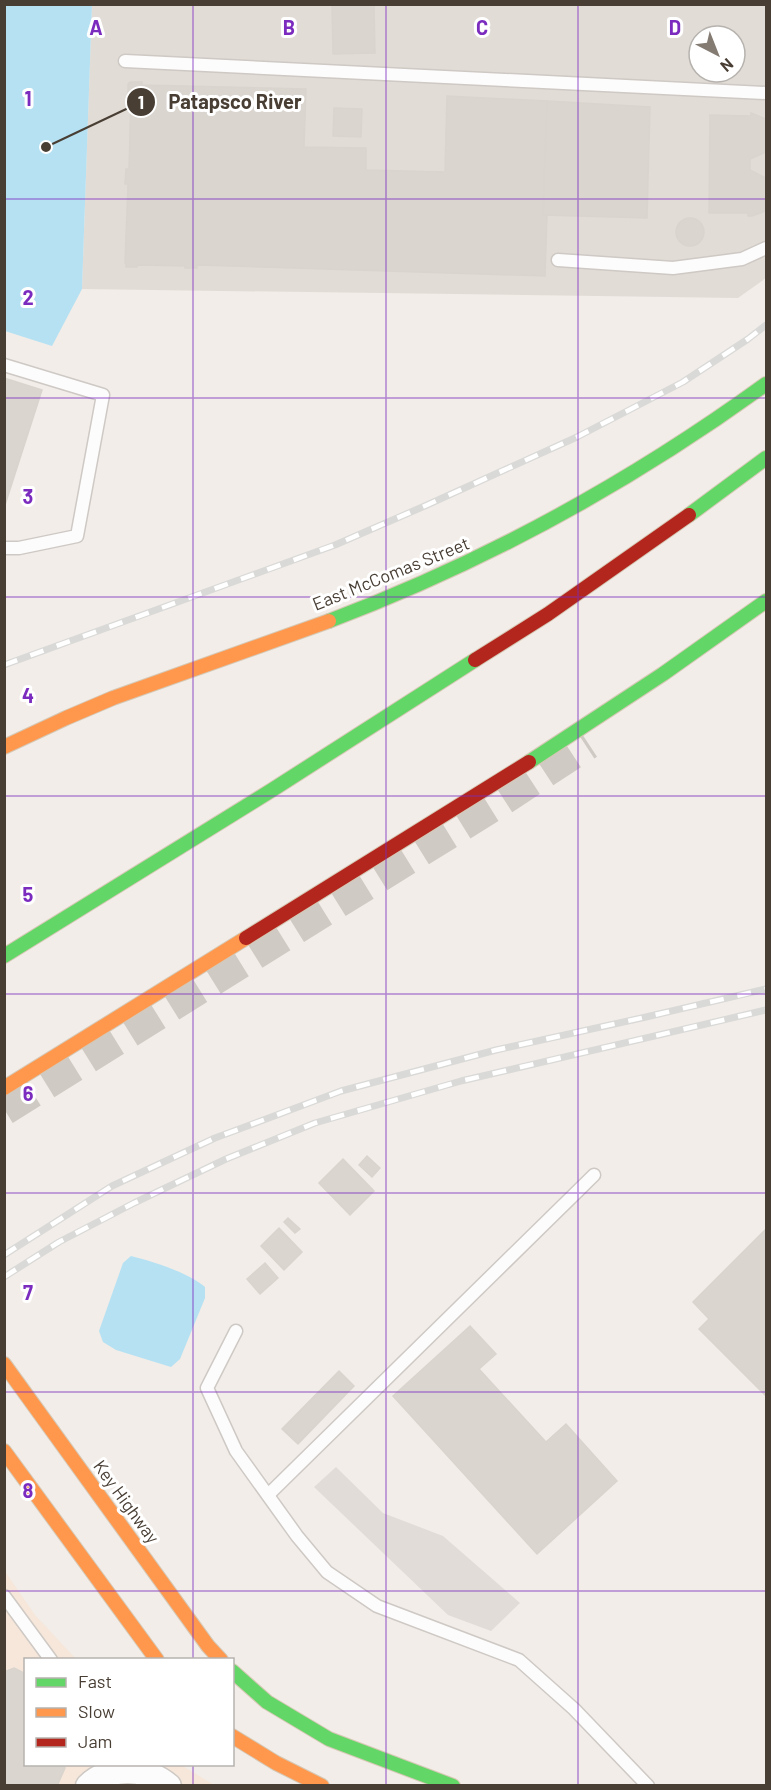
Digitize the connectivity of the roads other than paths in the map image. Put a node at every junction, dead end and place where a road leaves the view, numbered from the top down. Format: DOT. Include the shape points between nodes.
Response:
graph roads {
  1 [pos="125,61"];
  2 [pos="766,93"];
  3 [pos="766,248"];
  4 [pos="558,260"];
  5 [pos="4,365"];
  6 [pos="766,384"];
  7 [pos="766,458"];
  8 [pos="4,548"];
  9 [pos="766,601"];
  10 [pos="4,747"];
  11 [pos="4,956"];
  12 [pos="4,1088"];
  13 [pos="594,1175"];
  14 [pos="236,1331"];
  15 [pos="4,1364"];
  16 [pos="4,1451"];
  17 [pos="268,1496"];
  18 [pos="4,1596"];
  19 [pos="50,1658"];
  20 [pos="156,1658"];
  21 [pos="220,1658"];
  22 [pos="234,1673"];
  23 [pos="234,1737"];
  24 [pos="108,1769"];
  25 [pos="88,1785"];
  26 [pos="169,1785"];
  27 [pos="322,1785"];
  28 [pos="453,1785"];
  29 [pos="648,1785"];
  1 -- 2 [label="lane"];
  3 -- 4 [label="lane" via="742,259 673,268"];
  5 -- 8 [label="lane" via="103,395 77,536"];
  6 -- 10 [label="main road, East McComas Street" via="609,489 502,547 370,605 127,692"];
  7 -- 11 [label="main road" via="539,620"];
  9 -- 12 [label="main road" via="560,742"];
  13 -- 17 [label="lane"];
  14 -- 17 [label="lane" via="207,1388 236,1451"];
  15 -- 21 [label="main road, Key Highway"];
  16 -- 20 [label="main road"];
  17 -- 29 [label="lane" via="327,1572 377,1606 519,1660 574,1709"];
  18 -- 19 [label="lane"];
  22 -- 28 [label="main road" via="267,1702 329,1739"];
  23 -- 27 [label="main road" via="291,1772"];
  24 -- 25 [label="street"];
  24 -- 26 [label="street" via="148,1774"];
}
